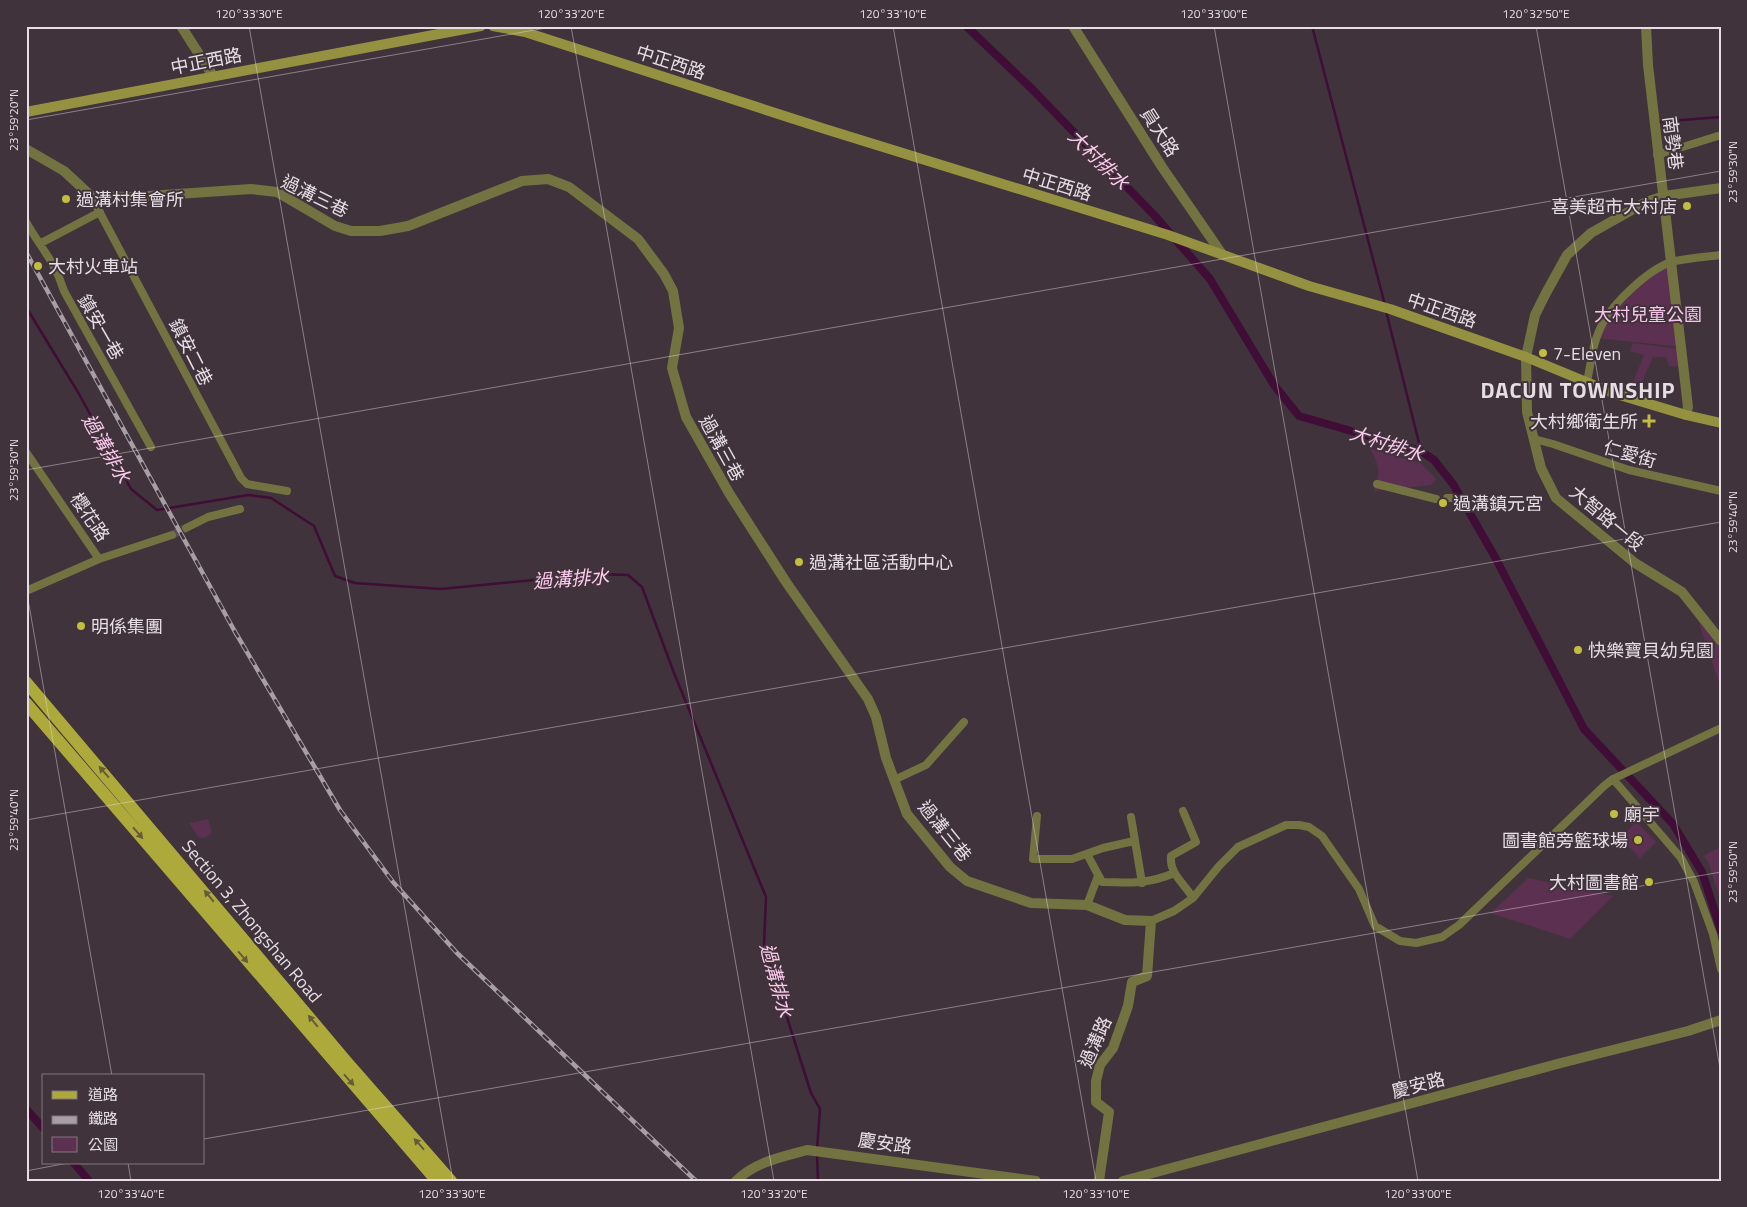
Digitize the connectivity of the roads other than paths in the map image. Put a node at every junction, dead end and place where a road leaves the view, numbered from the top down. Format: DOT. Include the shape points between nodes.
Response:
graph roads {
  1 [pos="181,26"];
  2 [pos="481,26"];
  3 [pos="493,26"];
  4 [pos="1073,26"];
  5 [pos="1646,26"];
  6 [pos="213,76"];
  7 [pos="26,112"];
  8 [pos="1721,135"];
  9 [pos="26,149"];
  10 [pos="1657,155"];
  11 [pos="1721,188"];
  12 [pos="91,196"];
  13 [pos="1664,196"];
  14 [pos="100,212"];
  15 [pos="26,222"];
  16 [pos="41,243"];
  17 [pos="1222,254"];
  18 [pos="1721,256"];
  19 [pos="1670,263"];
  20 [pos="1526,357"];
  21 [pos="1587,382"];
  22 [pos="1686,415"];
  23 [pos="1721,423"];
  24 [pos="1534,439"];
  25 [pos="151,447"];
  26 [pos="26,452"];
  27 [pos="1377,484"];
  28 [pos="287,491"];
  29 [pos="1721,492"];
  30 [pos="1436,499"];
  31 [pos="240,509"];
  32 [pos="186,528"];
  33 [pos="172,535"];
  34 [pos="99,559"];
  35 [pos="26,591"];
  36 [pos="1721,641"];
  37 [pos="26,682"];
  38 [pos="26,703"];
  39 [pos="964,722"];
  40 [pos="1721,728"];
  41 [pos="1613,779"];
  42 [pos="894,780"];
  43 [pos="1183,811"];
  44 [pos="1037,816"];
  45 [pos="1131,817"];
  46 [pos="1134,841"];
  47 [pos="1087,854"];
  48 [pos="1174,874"];
  49 [pos="1098,876"];
  50 [pos="1142,883"];
  51 [pos="1194,898"];
  52 [pos="1087,906"];
  53 [pos="1151,921"];
  54 [pos="1721,969"];
  55 [pos="1721,1020"];
  56 [pos="437,1181"];
  57 [pos="451,1181"];
  58 [pos="736,1181"];
  59 [pos="1036,1181"];
  60 [pos="1099,1181"];
  61 [pos="1123,1181"];
  1 -- 6 [label="street"];
  2 -- 6 [label="main road, 中正西路"];
  3 -- 17 [label="main road, 中正西路" via="525,32"];
  4 -- 17 [label="street, 員大路" via="1162,167"];
  5 -- 10 [label="street, 南勢巷"];
  6 -- 7 [label="main road, 中正西路"];
  8 -- 10 [label="street"];
  9 -- 12 [label="street" via="64,171"];
  10 -- 13 [label="street, 南勢巷"];
  11 -- 13 [label="street, 大智路一段"];
  12 -- 14 [label="street, 鎮安二巷"];
  12 -- 42 [label="street, 過溝三巷" via="134,197 251,189 277,192 334,226 351,231 370,231 408,226 522,181 548,179 569,187 638,238 664,274 673,291 680,328 672,368 686,417 729,493 786,582 868,699"];
  13 -- 19 [label="street, 南勢巷"];
  13 -- 20 [label="street, 大智路一段" via="1618,216 1591,233 1568,255 1536,315"];
  14 -- 16 [label="street"];
  14 -- 28 [label="street, 鎮安二巷" via="241,478 247,484"];
  15 -- 16 [label="street, 鎮安一巷"];
  16 -- 25 [label="street, 鎮安一巷" via="59,274 64,292"];
  17 -- 20 [label="main road, 中正西路"];
  18 -- 19 [label="street"];
  19 -- 21 [label="street" via="1630,289 1603,322"];
  19 -- 22 [label="street, 南勢巷" via="1687,397"];
  20 -- 21 [label="main road, 中正西路"];
  20 -- 24 [label="street, 大智路一段" via="1527,412"];
  21 -- 22 [label="main road, 中正西路"];
  22 -- 23 [label="main road, 中正西路"];
  24 -- 29 [label="street, 仁愛街" via="1629,470"];
  24 -- 36 [label="street, 大智路一段" via="1541,468 1556,498 1635,563 1682,592"];
  26 -- 34 [label="street, 櫻花路"];
  27 -- 30 [label="street"];
  31 -- 32 [label="street" via="208,517"];
  33 -- 34 [label="street"];
  34 -- 35 [label="street, 櫻花路"];
  57 -- 37 [label="main road, Section 3, Zhongshan Road, one-way"];
  38 -- 56 [label="main road, Section 3, Zhongshan Road, one-way"];
  39 -- 42 [label="street" via="926,765"];
  40 -- 41 [label="street"];
  41 -- 51 [label="street, 過溝三巷" via="1450,933 1429,942 1400,941 1375,926 1359,889 1322,836 1309,827 1286,825 1238,847"];
  41 -- 54 [label="street" via="1681,858 1713,934"];
  42 -- 52 [label="street, 過溝三巷" via="907,814 950,867 967,881 1031,903"];
  43 -- 48 [label="street" via="1196,842 1171,856"];
  44 -- 47 [label="street" via="1033,859 1072,859"];
  45 -- 46 [label="street"];
  46 -- 47 [label="street"];
  46 -- 50 [label="street"];
  47 -- 49 [label="street"];
  48 -- 50 [label="street"];
  48 -- 51 [label="street"];
  49 -- 50 [label="street" via="1102,882"];
  49 -- 52 [label="street"];
  51 -- 53 [label="street, 過溝三巷"];
  52 -- 53 [label="street, 過溝三巷" via="1125,920"];
  53 -- 60 [label="street, 過溝路" via="1147,976 1132,982 1114,1048 1100,1065 1096,1081 1096,1102 1109,1112"];
  55 -- 61 [label="street, 慶安路"];
  58 -- 59 [label="street, 慶安路" via="751,1168 807,1150"];
}
